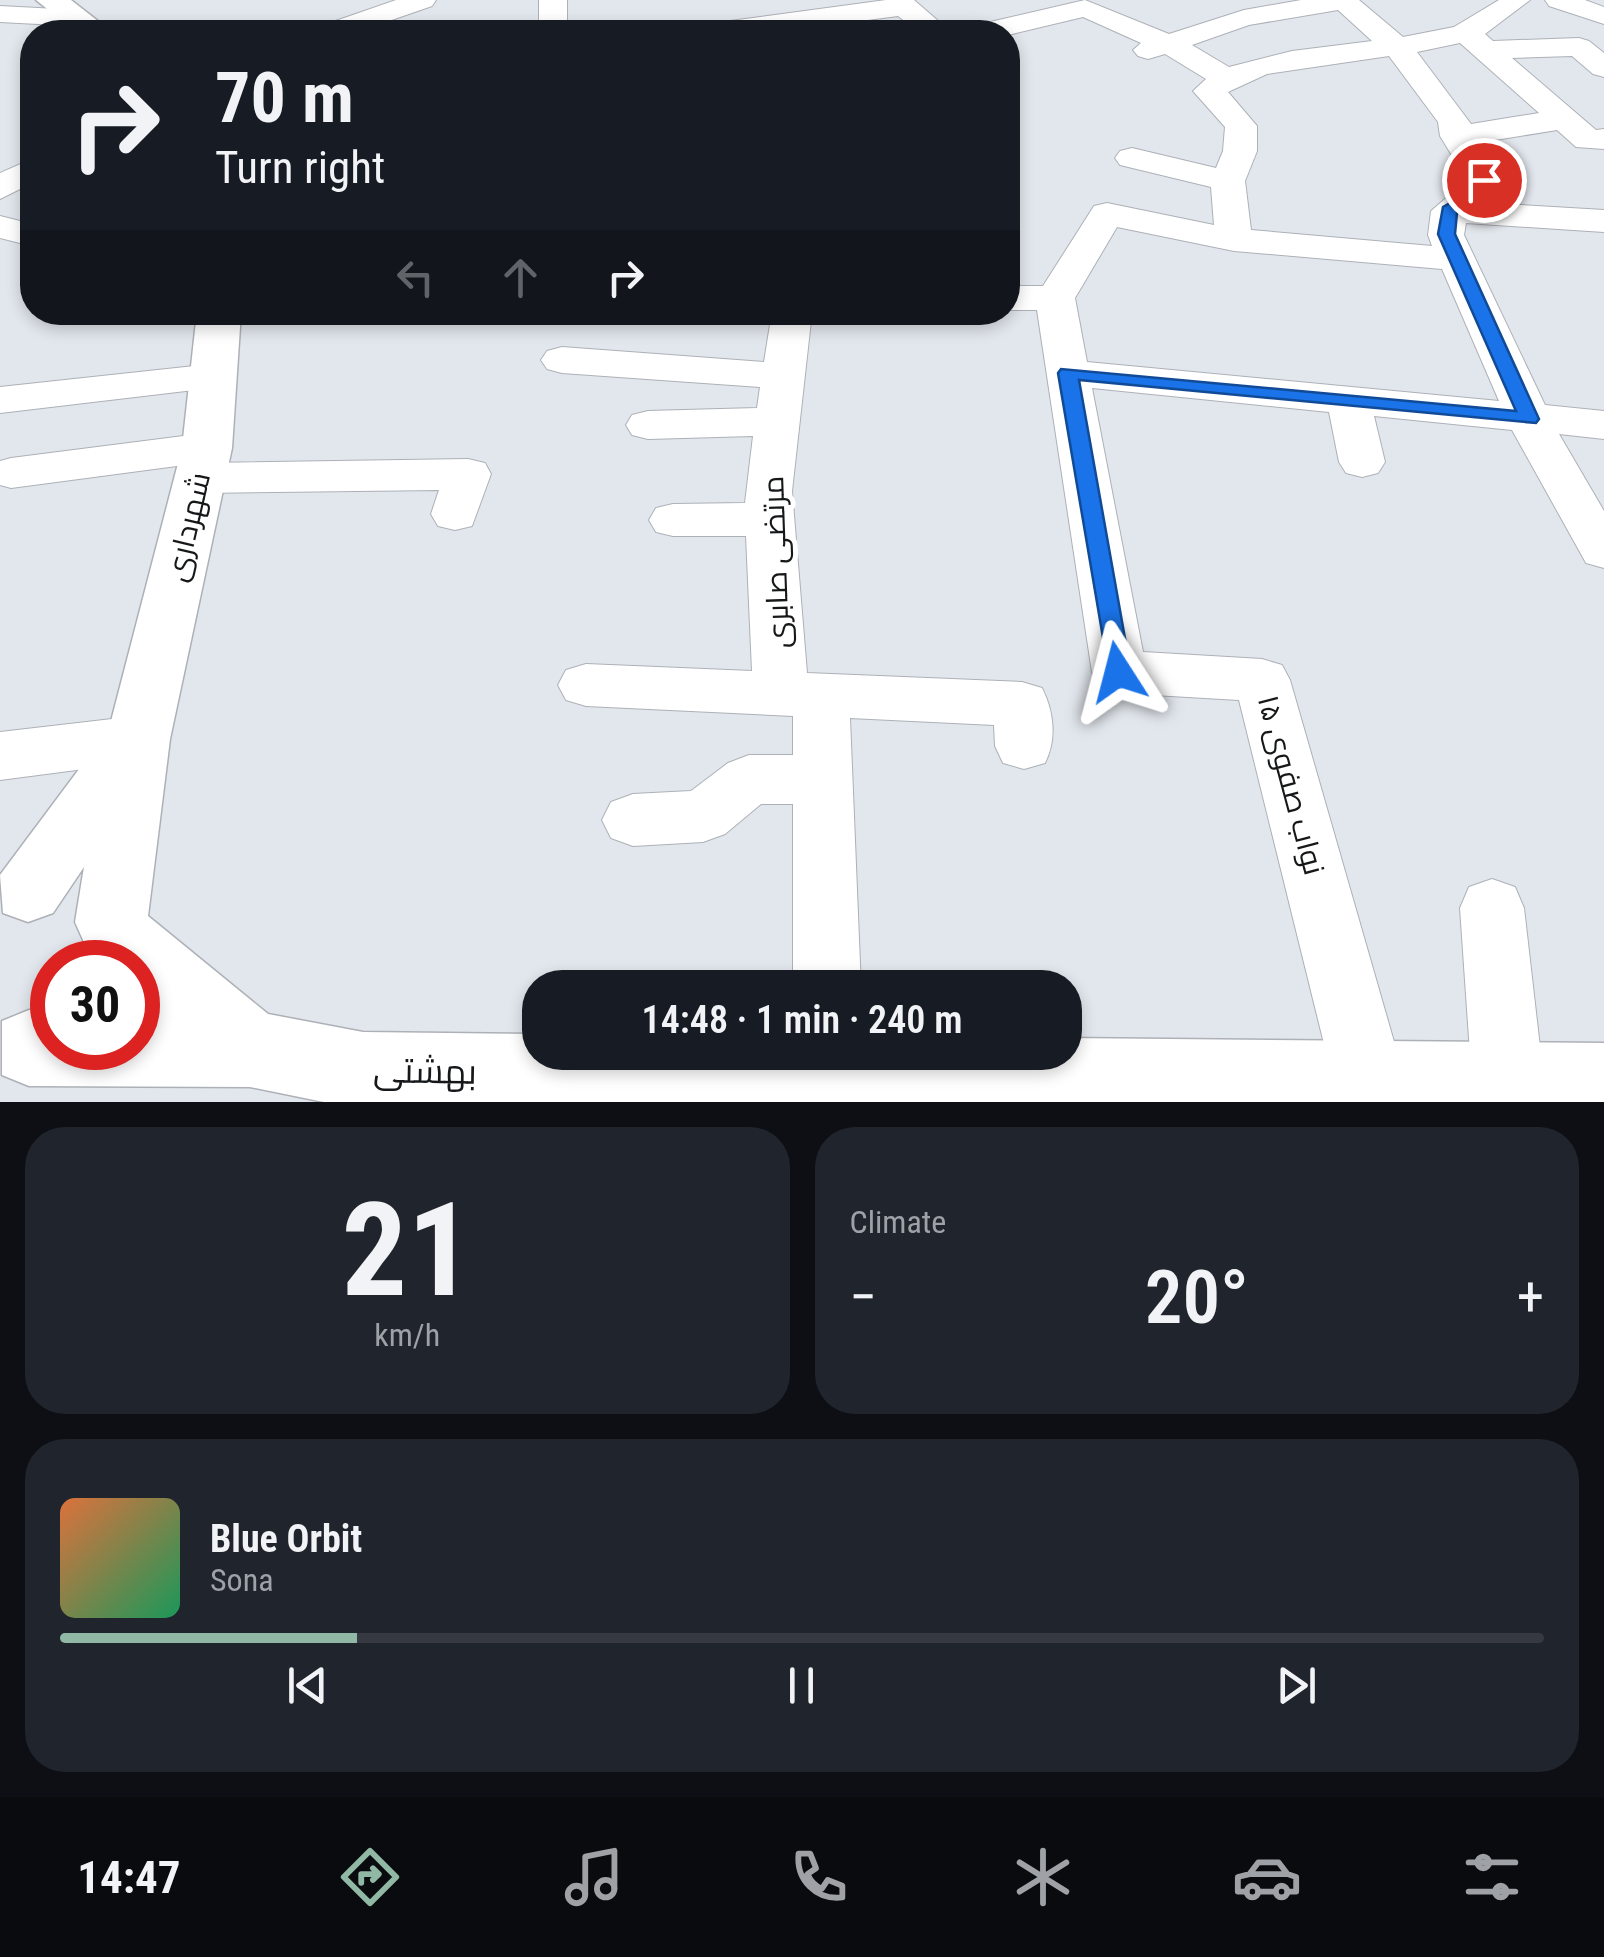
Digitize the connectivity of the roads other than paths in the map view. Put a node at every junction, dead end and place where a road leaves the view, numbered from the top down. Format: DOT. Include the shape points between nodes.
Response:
graph roads {
  1 [pos="422,0"];
  2 [pos="1343,0"];
  3 [pos="1516,0"];
  4 [pos="1559,0"];
  5 [pos="903,4"];
  6 [pos="809,9"];
  7 [pos="1187,9"];
  8 [pos="3,16"];
  9 [pos="1604,16"];
  10 [pos="74,17"];
  11 [pos="365,20"];
  12 [pos="764,20"];
  13 [pos="923,20"];
  14 [pos="1020,23"];
  15 [pos="1213,26"];
  16 [pos="1476,41"];
  17 [pos="1171,44"];
  18 [pos="1399,49"];
  19 [pos="1124,56"];
  20 [pos="1604,68"];
  21 [pos="1224,76"];
  22 [pos="1564,119"];
  23 [pos="1456,136"];
  24 [pos="1604,139"];
  25 [pos="1207,142"];
  26 [pos="1132,158"];
  27 [pos="1234,166"];
  28 [pos="1449,211"];
  29 [pos="1604,221"];
  30 [pos="1234,240"];
  31 [pos="1457,259"];
  32 [pos="1031,298"];
  33 [pos="218,325"];
  34 [pos="790,325"];
  35 [pos="562,360"];
  36 [pos="1068,373"];
  37 [pos="213,377"];
  38 [pos="782,398"];
  39 [pos="0,400"];
  40 [pos="1349,401"];
  41 [pos="1529,419"];
  42 [pos="648,425"];
  43 [pos="1604,426"];
  44 [pos="1362,462"];
  45 [pos="203,463"];
  46 [pos="10,473"];
  47 [pos="455,514"];
  48 [pos="770,519"];
  49 [pos="673,520"];
  50 [pos="1604,550"];
  51 [pos="586,685"];
  52 [pos="801,693"];
  53 [pos="138,738"];
  54 [pos="1024,746"];
  55 [pos="0,756"];
  56 [pos="822,779"];
  57 [pos="633,820"];
  58 [pos="14,896"];
  59 [pos="1492,908"];
  60 [pos="113,940"];
  61 [pos="826,970"];
  62 [pos="160,977"];
  63 [pos="250,1048"];
  64 [pos="20,1053"];
  65 [pos="700,1070"];
  66 [pos="855,1070"];
  67 [pos="1508,1082"];
  68 [pos="1604,1084"];
  69 [pos="358,1086"];
  70 [pos="1323,1088"];
  71 [pos="946,1090"];
  1 -- 11 [label="street"];
  2 -- 15 [label="street"];
  2 -- 18 [label="street"];
  3 -- 16 [label="street"];
  4 -- 9 [label="street"];
  5 -- 6 [label="street"];
  5 -- 13 [label="street"];
  6 -- 12 [label="street"];
  7 -- 15 [label="street"];
  8 -- 10 [label="street"];
  14 -- 17 [label="street" via="1086,8"];
  15 -- 17 [label="street"];
  16 -- 18 [label="street"];
  16 -- 20 [label="street" via="1578,48"];
  16 -- 22 [label="street"];
  17 -- 19 [label="street"];
  17 -- 21 [label="street"];
  18 -- 21 [label="street" via="1330,54"];
  18 -- 23 [label="street" via="1454,121"];
  21 -- 27 [label="street" via="1209,91 1241,126"];
  22 -- 23 [label="street"];
  22 -- 24 [label="street" via="1588,140"];
  23 -- 28 [label="street" via="1484,180"];
  25 -- 27 [label="street"];
  26 -- 27 [label="street"];
  27 -- 30 [label="street"];
  28 -- 29 [label="street"];
  28 -- 31 [label="street" via="1446,234"];
  30 -- 31 [label="street, نواب صفوی ۱۵"];
  30 -- 32 [label="street, نواب صفوی ۱۵" via="1107,214"];
  31 -- 41 [label="street"];
  32 -- 36 [label="street, نواب صفوی ۱۵"];
  33 -- 37 [label="main road, شهرداری"];
  34 -- 38 [label="street, مرتضی صابری"];
  35 -- 38 [label="street"];
  36 -- 40 [label="street"];
  36 -- 70 [label="street, نواب صفوی ۱۵" via="1118,672 1262,680"];
  37 -- 39 [label="street"];
  37 -- 45 [label="main road, شهرداری"];
  38 -- 42 [label="street"];
  38 -- 48 [label="street, مرتضی صابری"];
  40 -- 41 [label="street"];
  40 -- 44 [label="street"];
  41 -- 43 [label="street"];
  41 -- 50 [label="street"];
  45 -- 46 [label="street"];
  45 -- 47 [label="street" via="468,474"];
  45 -- 53 [label="main road, شهرداری"];
  48 -- 49 [label="street"];
  48 -- 52 [label="street, مرتضی صابری"];
  51 -- 52 [label="street"];
  52 -- 54 [label="street" via="1022,704"];
  52 -- 56 [label="street, مرتضی صابری"];
  53 -- 55 [label="street"];
  53 -- 58 [label="main road"];
  53 -- 60 [label="main road, شهرداری"];
  56 -- 57 [label="street" via="749,780 703,816"];
  56 -- 61 [label="street, مرتضی صابری"];
  58 -- 60 [label="main road" via="72,888 103,904"];
  59 -- 67 [label="street"];
  62 -- 63 [label="main road"];
  63 -- 64 [label="main road, بهشتی"];
  63 -- 69 [label="main road, بهشتی"];
  65 -- 69 [label="main road, بهشتی"];
  66 -- 71 [label="main road, بهشتی"];
  67 -- 68 [label="main road, بهشتی"];
  67 -- 70 [label="main road, بهشتی"];
  70 -- 71 [label="main road, بهشتی"];
}
